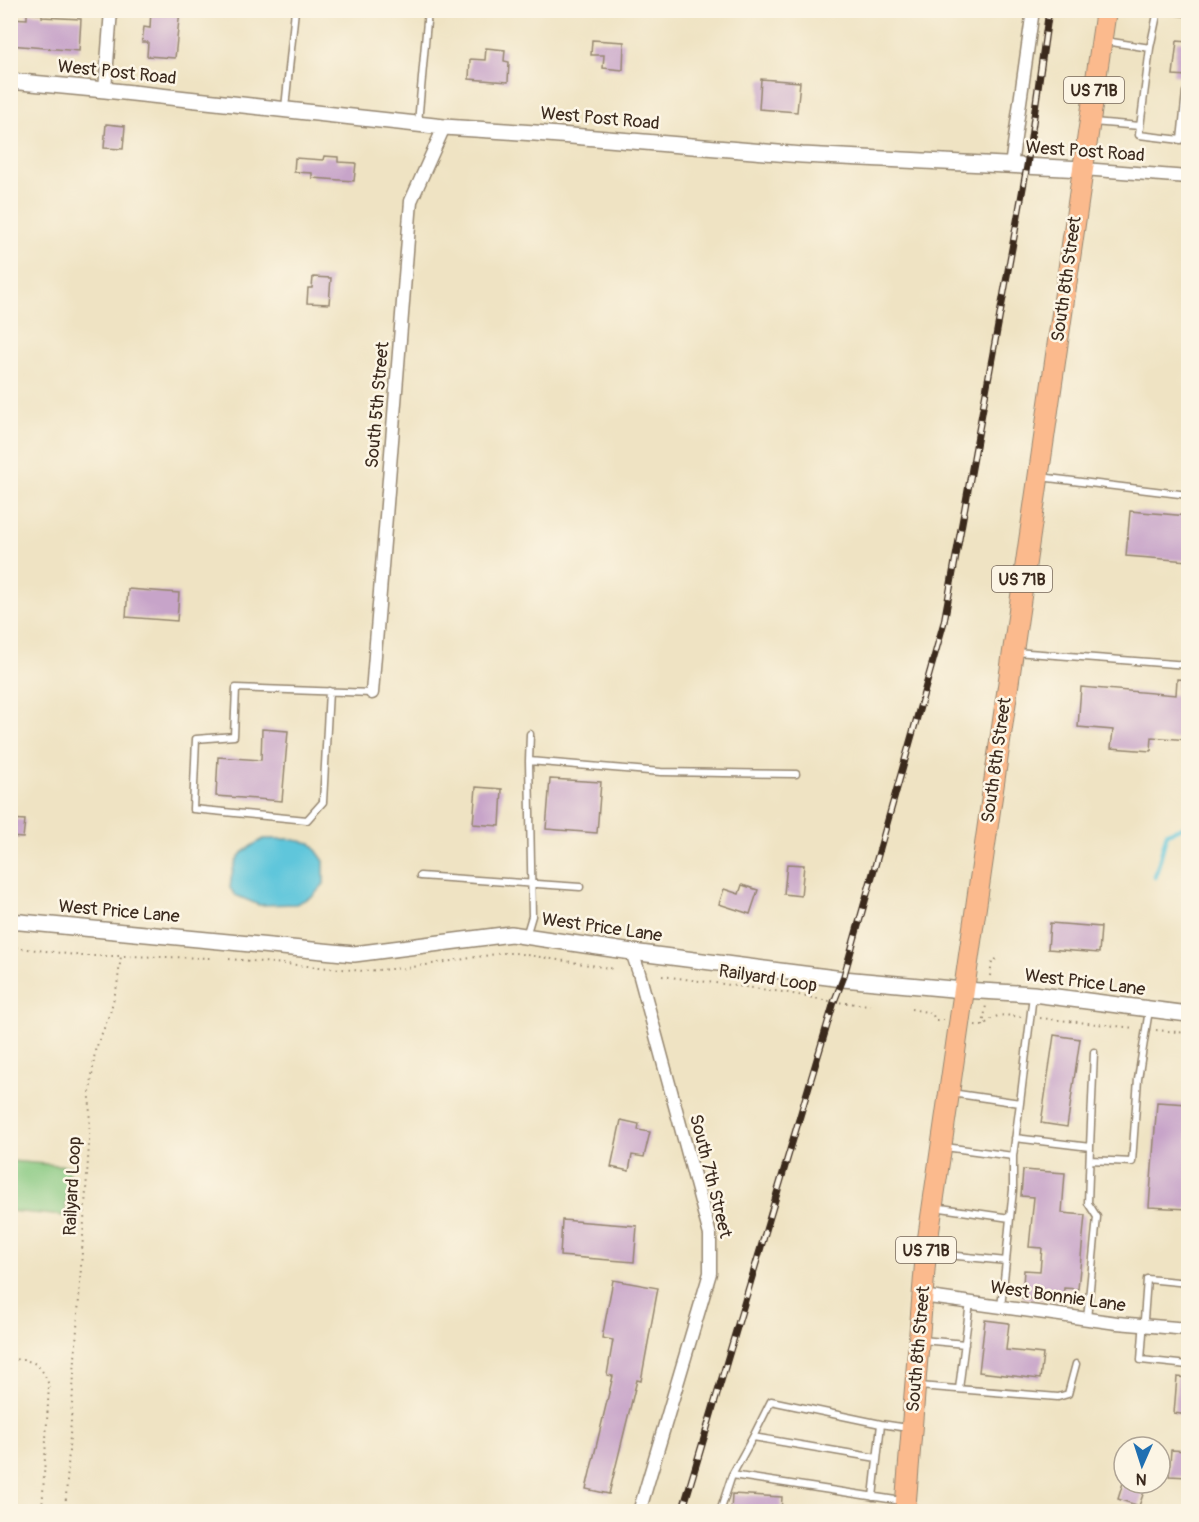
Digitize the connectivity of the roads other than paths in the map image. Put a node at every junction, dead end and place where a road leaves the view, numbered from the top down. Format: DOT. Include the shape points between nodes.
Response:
graph roads {
  1 [pos="111,10"];
  2 [pos="295,10"];
  3 [pos="428,10"];
  4 [pos="1034,10"];
  5 [pos="1106,10"];
  6 [pos="1158,10"];
  7 [pos="1165,10"];
  8 [pos="1188,14"];
  9 [pos="1101,40"];
  10 [pos="1150,48"];
  11 [pos="10,81"];
  12 [pos="105,90"];
  13 [pos="1186,92"];
  14 [pos="285,110"];
  15 [pos="1090,122"];
  16 [pos="418,124"];
  17 [pos="1140,126"];
  18 [pos="444,127"];
  19 [pos="1011,166"];
  20 [pos="1083,169"];
  21 [pos="1188,177"];
  22 [pos="1037,477"];
  23 [pos="1188,495"];
  24 [pos="1012,652"];
  25 [pos="1188,665"];
  26 [pos="328,691"];
  27 [pos="372,693"];
  28 [pos="530,734"];
  29 [pos="529,761"];
  30 [pos="796,774"];
  31 [pos="420,876"];
  32 [pos="531,884"];
  33 [pos="580,887"];
  34 [pos="10,921"];
  35 [pos="526,936"];
  36 [pos="632,952"];
  37 [pos="963,990"];
  38 [pos="1033,994"];
  39 [pos="1149,1010"];
  40 [pos="1188,1014"];
  41 [pos="1094,1052"];
  42 [pos="948,1092"];
  43 [pos="1020,1103"];
  44 [pos="1016,1138"];
  45 [pos="941,1146"];
  46 [pos="1090,1147"];
  47 [pos="1013,1156"];
  48 [pos="1090,1160"];
  49 [pos="933,1207"];
  50 [pos="1010,1218"];
  51 [pos="926,1252"];
  52 [pos="1006,1260"];
  53 [pos="1188,1283"];
  54 [pos="922,1296"];
  55 [pos="970,1302"];
  56 [pos="1001,1307"];
  57 [pos="1087,1319"];
  58 [pos="1144,1325"];
  59 [pos="1188,1329"];
  60 [pos="919,1340"];
  61 [pos="965,1344"];
  62 [pos="1076,1364"];
  63 [pos="1188,1365"];
  64 [pos="915,1386"];
  65 [pos="959,1389"];
  66 [pos="880,1424"];
  67 [pos="912,1428"];
  68 [pos="753,1437"];
  69 [pos="877,1458"];
  70 [pos="732,1475"];
  71 [pos="873,1497"];
  72 [pos="905,1507"];
  73 [pos="639,1512"];
  74 [pos="720,1512"];
  1 -- 12 [label="street"];
  2 -- 14 [label="lane"];
  3 -- 16 [label="lane"];
  4 -- 19 [label="street"];
  5 -- 9 [label="main road, South 8th Street / US 71B"];
  6 -- 10 [label="lane"];
  7 -- 8 [label="lane"];
  9 -- 10 [label="lane"];
  9 -- 15 [label="main road, South 8th Street / US 71B"];
  10 -- 17 [label="lane"];
  11 -- 12 [label="street, West Post Road"];
  12 -- 14 [label="street, West Post Road"];
  13 -- 17 [label="lane" via="1181,140 1139,135"];
  14 -- 16 [label="street, West Post Road"];
  15 -- 17 [label="lane"];
  15 -- 20 [label="main road, South 8th Street / US 71B"];
  16 -- 18 [label="street, West Post Road"];
  18 -- 19 [label="street, West Post Road" via="802,155"];
  18 -- 27 [label="street, South 5th Street" via="411,201"];
  19 -- 20 [label="street, West Post Road"];
  20 -- 21 [label="street, West Post Road"];
  20 -- 22 [label="main road, South 8th Street / US 71B"];
  22 -- 23 [label="lane"];
  22 -- 24 [label="main road, South 8th Street / US 71B"];
  24 -- 25 [label="lane"];
  24 -- 37 [label="main road, South 8th Street / US 71B"];
  26 -- 26 [label="lane" via="236,688 234,736 196,739 193,809 308,820 323,802"];
  26 -- 27 [label="lane"];
  28 -- 29 [label="lane"];
  29 -- 30 [label="lane" via="661,772"];
  29 -- 32 [label="lane"];
  31 -- 32 [label="lane"];
  32 -- 33 [label="lane"];
  32 -- 35 [label="lane" via="532,916"];
  34 -- 35 [label="street, West Price Lane" via="354,954 511,934"];
  35 -- 36 [label="street, West Price Lane"];
  36 -- 37 [label="street, West Price Lane"];
  36 -- 73 [label="street, South 7th Street" via="710,1235 710,1273"];
  37 -- 38 [label="street, West Price Lane"];
  37 -- 42 [label="main road, South 8th Street / US 71B"];
  38 -- 39 [label="street, West Price Lane"];
  38 -- 43 [label="lane"];
  39 -- 40 [label="street, West Price Lane"];
  39 -- 48 [label="lane" via="1138,1079 1132,1162"];
  41 -- 46 [label="lane"];
  42 -- 43 [label="lane"];
  42 -- 45 [label="main road, South 8th Street / US 71B"];
  43 -- 44 [label="lane"];
  44 -- 46 [label="lane"];
  44 -- 47 [label="lane"];
  45 -- 47 [label="lane"];
  45 -- 49 [label="main road, South 8th Street / US 71B"];
  46 -- 48 [label="lane"];
  47 -- 50 [label="lane"];
  48 -- 57 [label="lane" via="1088,1203 1096,1217"];
  49 -- 50 [label="lane"];
  49 -- 51 [label="main road, South 8th Street / US 71B"];
  50 -- 52 [label="lane"];
  51 -- 52 [label="lane"];
  51 -- 54 [label="main road, South 8th Street / US 71B"];
  52 -- 56 [label="lane"];
  53 -- 58 [label="lane" via="1147,1279"];
  54 -- 55 [label="street, West Bonnie Lane"];
  54 -- 60 [label="main road, South 8th Street / US 71B"];
  55 -- 56 [label="street, West Bonnie Lane"];
  55 -- 61 [label="lane"];
  56 -- 57 [label="street, West Bonnie Lane"];
  57 -- 58 [label="street, West Bonnie Lane"];
  58 -- 59 [label="street, West Bonnie Lane"];
  58 -- 63 [label="lane" via="1141,1360"];
  60 -- 61 [label="lane"];
  60 -- 64 [label="main road, South 8th Street / US 71B"];
  61 -- 65 [label="lane"];
  62 -- 65 [label="lane" via="1068,1394 1058,1397"];
  64 -- 65 [label="lane"];
  64 -- 67 [label="main road, South 8th Street / US 71B"];
  66 -- 67 [label="lane"];
  66 -- 68 [label="lane" via="771,1401"];
  66 -- 69 [label="lane"];
  67 -- 72 [label="main road, South 8th Street / US 71B"];
  68 -- 69 [label="lane"];
  68 -- 70 [label="lane"];
  69 -- 71 [label="lane"];
  70 -- 71 [label="lane"];
  70 -- 74 [label="lane"];
  71 -- 72 [label="lane"];
}
